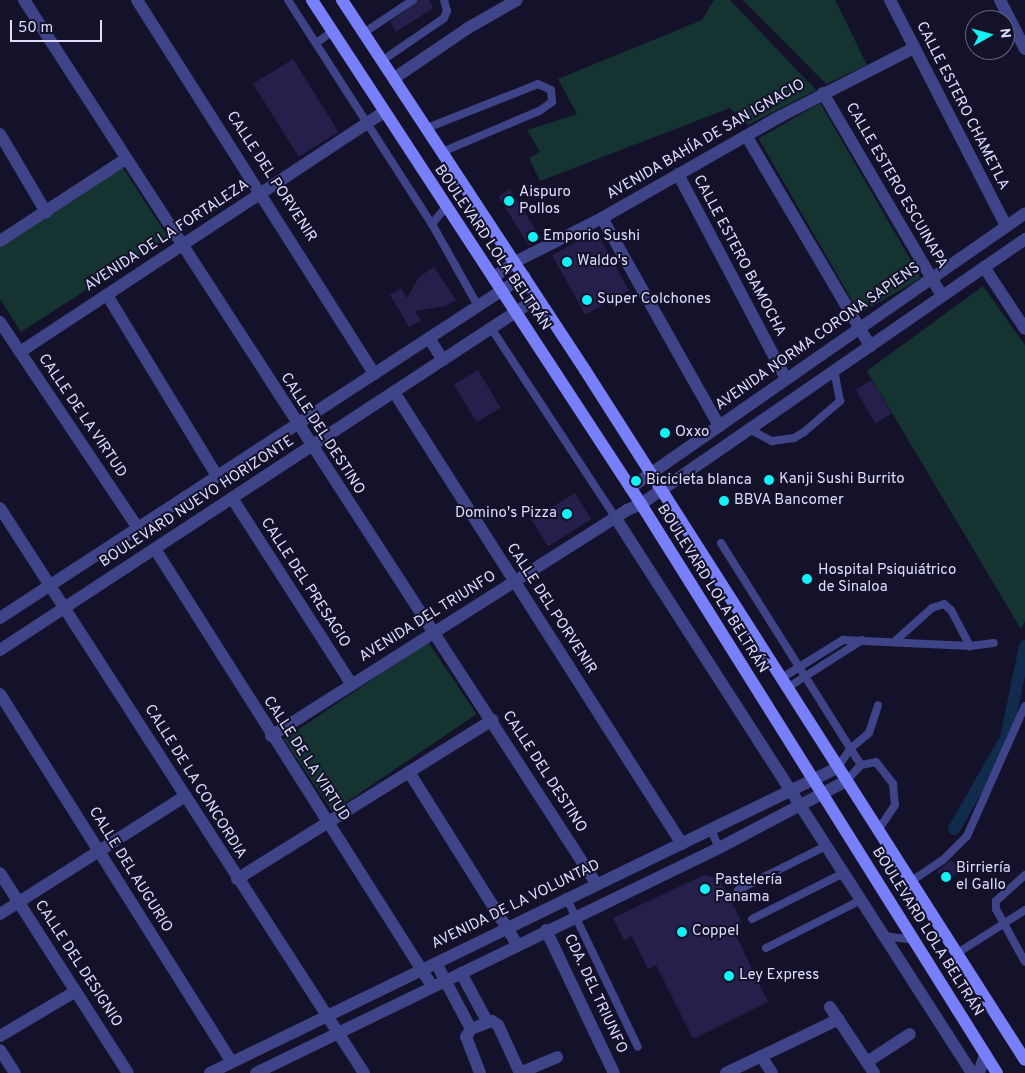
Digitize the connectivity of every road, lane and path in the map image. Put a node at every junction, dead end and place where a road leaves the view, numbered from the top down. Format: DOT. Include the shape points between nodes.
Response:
graph roads {
  1 [pos="24,0"];
  2 [pos="137,0"];
  3 [pos="288,0"];
  4 [pos="312,0"];
  5 [pos="342,0"];
  6 [pos="413,0"];
  7 [pos="444,0"];
  8 [pos="517,0"];
  9 [pos="890,0"];
  10 [pos="1000,0"];
  11 [pos="332,31"];
  12 [pos="364,32"];
  13 [pos="316,43"];
  14 [pos="914,48"];
  15 [pos="1025,48"];
  16 [pos="383,60"];
  17 [pos="396,77"];
  18 [pos="823,93"];
  19 [pos="383,113"];
  20 [pos="367,124"];
  21 [pos="427,128"];
  22 [pos="0,134"];
  23 [pos="747,137"];
  24 [pos="442,152"];
  25 [pos="126,159"];
  26 [pos="678,174"];
  27 [pos="262,193"];
  28 [pos="445,208"];
  29 [pos="46,212"];
  30 [pos="1025,213"];
  31 [pos="602,218"];
  32 [pos="432,224"];
  33 [pos="1006,226"];
  34 [pos="1025,239"];
  35 [pos="0,241"];
  36 [pos="181,246"];
  37 [pos="515,262"];
  38 [pos="984,267"];
  39 [pos="524,276"];
  40 [pos="492,278"];
  41 [pos="931,278"];
  42 [pos="502,290"];
  43 [pos="107,295"];
  44 [pos="942,296"];
  45 [pos="537,298"];
  46 [pos="478,306"];
  47 [pos="517,311"];
  48 [pos="0,322"];
  49 [pos="491,328"];
  50 [pos="860,328"];
  51 [pos="1025,329"];
  52 [pos="428,338"];
  53 [pos="870,346"];
  54 [pos="20,352"];
  55 [pos="443,360"];
  56 [pos="834,371"];
  57 [pos="374,374"];
  58 [pos="786,379"];
  59 [pos="394,392"];
  60 [pos="296,425"];
  61 [pos="719,426"];
  62 [pos="749,430"];
  63 [pos="310,446"];
  64 [pos="651,473"];
  65 [pos="218,476"];
  66 [pos="630,488"];
  67 [pos="661,490"];
  68 [pos="232,498"];
  69 [pos="641,504"];
  70 [pos="0,508"];
  71 [pos="627,510"];
  72 [pos="615,517"];
  73 [pos="138,528"];
  74 [pos="721,543"];
  75 [pos="155,549"];
  76 [pos="514,582"];
  77 [pos="51,584"];
  78 [pos="66,607"];
  79 [pos="0,618"];
  80 [pos="433,633"];
  81 [pos="862,640"];
  82 [pos="894,642"];
  83 [pos="994,643"];
  84 [pos="970,646"];
  85 [pos="0,650"];
  86 [pos="799,666"];
  87 [pos="804,675"];
  88 [pos="784,683"];
  89 [pos="352,685"];
  90 [pos="0,694"];
  91 [pos="878,705"];
  92 [pos="1025,706"];
  93 [pos="492,720"];
  94 [pos="272,736"];
  95 [pos="851,748"];
  96 [pos="861,765"];
  97 [pos="837,768"];
  98 [pos="410,772"];
  99 [pos="813,780"];
  100 [pos="846,781"];
  101 [pos="792,791"];
  102 [pos="822,794"];
  103 [pos="185,796"];
  104 [pos="801,805"];
  105 [pos="328,823"];
  106 [pos="710,830"];
  107 [pos="877,832"];
  108 [pos="682,844"];
  109 [pos="826,846"];
  110 [pos="719,848"];
  111 [pos="99,851"];
  112 [pos="0,873"];
  113 [pos="844,873"];
  114 [pos="1025,875"];
  115 [pos="237,879"];
  116 [pos="910,882"];
  117 [pos="596,883"];
  118 [pos="738,890"];
  119 [pos="566,897"];
  120 [pos="861,900"];
  121 [pos="18,902"];
  122 [pos="1025,910"];
  123 [pos="0,914"];
  124 [pos="576,916"];
  125 [pos="752,919"];
  126 [pos="1002,924"];
  127 [pos="507,926"];
  128 [pos="546,930"];
  129 [pos="884,936"];
  130 [pos="913,940"];
  131 [pos="517,944"];
  132 [pos="766,948"];
  133 [pos="956,954"];
  134 [pos="1025,962"];
  135 [pos="436,963"];
  136 [pos="422,970"];
  137 [pos="461,973"];
  138 [pos="446,979"];
  139 [pos="432,986"];
  140 [pos="76,991"];
  141 [pos="472,993"];
  142 [pos="458,1001"];
  143 [pos="830,1007"];
  144 [pos="328,1018"];
  145 [pos="839,1019"];
  146 [pos="487,1021"];
  147 [pos="472,1028"];
  148 [pos="338,1033"];
  149 [pos="910,1034"];
  150 [pos="0,1036"];
  151 [pos="638,1047"];
  152 [pos="0,1050"];
  153 [pos="984,1054"];
  154 [pos="761,1056"];
  155 [pos="557,1057"];
  156 [pos="1025,1060"];
  157 [pos="232,1062"];
  158 [pos="867,1062"];
  159 [pos="15,1073"];
  160 [pos="128,1073"];
  161 [pos="210,1073"];
  162 [pos="256,1073"];
  163 [pos="364,1073"];
  164 [pos="480,1073"];
  165 [pos="521,1073"];
  166 [pos="614,1073"];
  167 [pos="726,1073"];
  168 [pos="772,1073"];
  169 [pos="874,1073"];
  170 [pos="972,1073"];
  171 [pos="979,1073"];
  172 [pos="997,1073"];
  1 -- 25 [label="street, CALLE DEL DESTINO"];
  2 -- 27 [label="street, CALLE DEL PORVENIR"];
  3 -- 13 [label="lane"];
  4 -- 11 [label="main road, BOULEVARD LOLA BELTRÁN"];
  5 -- 12 [label="main road, BOULEVARD LOLA BELTRÁN"];
  6 -- 12 [label="lane"];
  7 -- 16 [label="lane" via="447,11 444,18"];
  8 -- 17 [label="street"];
  9 -- 14 [label="street, CALLE ESTERO CHAMETLA"];
  10 -- 15 [label="street"];
  11 -- 13 [label="lane"];
  11 -- 19 [label="main road, BOULEVARD LOLA BELTRÁN"];
  12 -- 16 [label="main road, BOULEVARD LOLA BELTRÁN"];
  13 -- 20 [label="lane"];
  14 -- 18 [label="street, AVENIDA BAHÍA DE SAN IGNACIO"];
  14 -- 33 [label="street, CALLE ESTERO CHAMETLA"];
  16 -- 17 [label="main road, BOULEVARD LOLA BELTRÁN"];
  17 -- 21 [label="main road, BOULEVARD LOLA BELTRÁN"];
  18 -- 23 [label="street, AVENIDA BAHÍA DE SAN IGNACIO"];
  18 -- 41 [label="street, CALLE ESTERO ESCUINAPA"];
  19 -- 20 [label="street, AVENIDA DE LA FORTALEZA"];
  19 -- 28 [label="main road, BOULEVARD LOLA BELTRÁN"];
  20 -- 27 [label="street, AVENIDA DE LA FORTALEZA"];
  20 -- 32 [label="lane"];
  21 -- 24 [label="main road, BOULEVARD LOLA BELTRÁN"];
  21 -- 24 [label="lane" via="538,84 551,90 552,102 539,111"];
  22 -- 29 [label="street"];
  23 -- 26 [label="street, AVENIDA BAHÍA DE SAN IGNACIO"];
  23 -- 50 [label="street"];
  24 -- 37 [label="main road, BOULEVARD LOLA BELTRÁN"];
  25 -- 29 [label="street"];
  25 -- 36 [label="street, CALLE DEL DESTINO"];
  26 -- 31 [label="street, AVENIDA BAHÍA DE SAN IGNACIO"];
  26 -- 58 [label="street, CALLE ESTERO BAMOCHA"];
  27 -- 36 [label="street, AVENIDA DE LA FORTALEZA"];
  27 -- 57 [label="street, CALLE DEL PORVENIR"];
  28 -- 32 [label="lane"];
  28 -- 40 [label="main road, BOULEVARD LOLA BELTRÁN"];
  29 -- 35 [label="street"];
  30 -- 33 [label="street, AVENIDA NORMA CORONA SAPIENS"];
  31 -- 37 [label="street, AVENIDA BAHÍA DE SAN IGNACIO"];
  31 -- 61 [label="street"];
  32 -- 46 [label="lane"];
  33 -- 41 [label="street, AVENIDA NORMA CORONA SAPIENS"];
  34 -- 38 [label="street"];
  36 -- 43 [label="street, AVENIDA DE LA FORTALEZA"];
  36 -- 60 [label="street, CALLE DEL DESTINO"];
  37 -- 39 [label="main road, BOULEVARD LOLA BELTRÁN"];
  37 -- 40 [label="street, AVENIDA BAHÍA DE SAN IGNACIO"];
  38 -- 44 [label="street"];
  38 -- 51 [label="street"];
  39 -- 42 [label="street, BOULEVARD NUEVO HORIZONTE"];
  39 -- 45 [label="main road, BOULEVARD LOLA BELTRÁN"];
  40 -- 42 [label="main road, BOULEVARD LOLA BELTRÁN"];
  41 -- 44 [label="street, CALLE ESTERO ESCUINAPA"];
  41 -- 50 [label="street, AVENIDA NORMA CORONA SAPIENS"];
  42 -- 46 [label="street, BOULEVARD NUEVO HORIZONTE"];
  42 -- 47 [label="main road, BOULEVARD LOLA BELTRÁN"];
  43 -- 54 [label="street, AVENIDA DE LA FORTALEZA"];
  43 -- 65 [label="street"];
  44 -- 53 [label="street"];
  45 -- 47 [label="street, BOULEVARD NUEVO HORIZONTE"];
  45 -- 64 [label="main road, BOULEVARD LOLA BELTRÁN"];
  46 -- 52 [label="street, BOULEVARD NUEVO HORIZONTE"];
  47 -- 49 [label="street, BOULEVARD NUEVO HORIZONTE"];
  47 -- 66 [label="main road, BOULEVARD LOLA BELTRÁN"];
  48 -- 54 [label="street, CALLE DE LA VIRTUD"];
  49 -- 55 [label="street, BOULEVARD NUEVO HORIZONTE"];
  49 -- 72 [label="lane"];
  50 -- 53 [label="street"];
  50 -- 58 [label="street, AVENIDA NORMA CORONA SAPIENS"];
  52 -- 55 [label="street"];
  52 -- 57 [label="street, BOULEVARD NUEVO HORIZONTE"];
  53 -- 56 [label="street"];
  54 -- 73 [label="street, CALLE DE LA VIRTUD"];
  55 -- 59 [label="street, BOULEVARD NUEVO HORIZONTE"];
  56 -- 62 [label="street"];
  56 -- 62 [label="lane" via="840,401 804,432 794,438 772,441"];
  57 -- 60 [label="street, BOULEVARD NUEVO HORIZONTE"];
  58 -- 61 [label="street, AVENIDA NORMA CORONA SAPIENS"];
  59 -- 63 [label="street, BOULEVARD NUEVO HORIZONTE"];
  59 -- 76 [label="street, CALLE DEL PORVENIR"];
  60 -- 63 [label="street, CALLE DEL DESTINO"];
  60 -- 65 [label="street, BOULEVARD NUEVO HORIZONTE"];
  61 -- 64 [label="street, AVENIDA NORMA CORONA SAPIENS"];
  62 -- 67 [label="street"];
  63 -- 68 [label="street, BOULEVARD NUEVO HORIZONTE"];
  63 -- 80 [label="street, CALLE DEL DESTINO"];
  64 -- 66 [label="street, AVENIDA NORMA CORONA SAPIENS"];
  64 -- 67 [label="main road, BOULEVARD LOLA BELTRÁN"];
  65 -- 73 [label="street, BOULEVARD NUEVO HORIZONTE"];
  66 -- 69 [label="main road, BOULEVARD LOLA BELTRÁN"];
  66 -- 71 [label="street"];
  67 -- 69 [label="street"];
  67 -- 88 [label="main road, BOULEVARD LOLA BELTRÁN"];
  68 -- 75 [label="street, BOULEVARD NUEVO HORIZONTE"];
  68 -- 89 [label="street, CALLE DEL PRESAGIO"];
  69 -- 71 [label="street, AVENIDA DEL TRIUNFO"];
  69 -- 99 [label="main road, BOULEVARD LOLA BELTRÁN"];
  70 -- 77 [label="street, CALLE DE LA CONCORDIA"];
  71 -- 72 [label="street, AVENIDA DEL TRIUNFO"];
  72 -- 76 [label="street, AVENIDA DEL TRIUNFO"];
  72 -- 101 [label="street"];
  73 -- 77 [label="street, BOULEVARD NUEVO HORIZONTE"];
  74 -- 86 [label="lane"];
  75 -- 78 [label="street, BOULEVARD NUEVO HORIZONTE"];
  75 -- 94 [label="street, CALLE DE LA VIRTUD"];
  76 -- 80 [label="street, AVENIDA DEL TRIUNFO"];
  76 -- 108 [label="street, CALLE DEL PORVENIR"];
  77 -- 78 [label="street, CALLE DE LA CONCORDIA"];
  77 -- 79 [label="street, BOULEVARD NUEVO HORIZONTE"];
  78 -- 85 [label="street, BOULEVARD NUEVO HORIZONTE"];
  78 -- 103 [label="street, CALLE DE LA CONCORDIA"];
  80 -- 89 [label="street, AVENIDA DEL TRIUNFO"];
  80 -- 93 [label="street, CALLE DEL DESTINO"];
  81 -- 82 [label="lane"];
  81 -- 86 [label="lane" via="837,642"];
  81 -- 87 [label="lane"];
  82 -- 84 [label="lane"];
  82 -- 84 [label="lane" via="932,608 944,604 951,610"];
  83 -- 84 [label="lane"];
  86 -- 87 [label="lane"];
  86 -- 88 [label="lane"];
  87 -- 88 [label="lane"];
  87 -- 95 [label="lane"];
  88 -- 97 [label="main road, BOULEVARD LOLA BELTRÁN"];
  89 -- 94 [label="street, AVENIDA DEL TRIUNFO"];
  90 -- 111 [label="street, CALLE DEL AUGURIO"];
  91 -- 95 [label="lane" via="870,733"];
  92 -- 116 [label="lane" via="967,836 943,860"];
  93 -- 98 [label="street"];
  93 -- 117 [label="street, CALLE DEL DESTINO"];
  94 -- 105 [label="street, CALLE DE LA VIRTUD"];
  95 -- 96 [label="lane"];
  95 -- 97 [label="lane"];
  96 -- 100 [label="lane"];
  96 -- 107 [label="lane" via="870,762 880,765 896,791 895,804"];
  97 -- 99 [label="street, AVENIDA DE LA VOLUNTAD"];
  97 -- 100 [label="main road, BOULEVARD LOLA BELTRÁN"];
  98 -- 105 [label="street"];
  98 -- 127 [label="street"];
  99 -- 101 [label="street, AVENIDA DE LA VOLUNTAD"];
  99 -- 102 [label="main road, BOULEVARD LOLA BELTRÁN"];
  100 -- 102 [label="street"];
  100 -- 107 [label="main road, BOULEVARD LOLA BELTRÁN"];
  101 -- 104 [label="street"];
  101 -- 106 [label="street, AVENIDA DE LA VOLUNTAD"];
  102 -- 104 [label="street"];
  102 -- 130 [label="main road, BOULEVARD LOLA BELTRÁN"];
  103 -- 111 [label="street"];
  103 -- 115 [label="street, CALLE DE LA CONCORDIA"];
  104 -- 109 [label="street"];
  104 -- 110 [label="street"];
  105 -- 115 [label="street"];
  105 -- 136 [label="street, CALLE DE LA VIRTUD"];
  106 -- 108 [label="street, AVENIDA DE LA VOLUNTAD"];
  106 -- 110 [label="lane"];
  107 -- 116 [label="main road, BOULEVARD LOLA BELTRÁN"];
  108 -- 117 [label="street, AVENIDA DE LA VOLUNTAD"];
  109 -- 113 [label="street"];
  109 -- 118 [label="lane"];
  110 -- 124 [label="street"];
  111 -- 121 [label="street"];
  111 -- 157 [label="street, CALLE DEL AUGURIO"];
  112 -- 121 [label="street, CALLE DEL DESIGNIO"];
  113 -- 120 [label="street"];
  113 -- 125 [label="lane"];
  114 -- 126 [label="lane" via="996,901"];
  115 -- 144 [label="street, CALLE DE LA CONCORDIA"];
  116 -- 133 [label="main road, BOULEVARD LOLA BELTRÁN"];
  117 -- 119 [label="street, AVENIDA DE LA VOLUNTAD"];
  119 -- 124 [label="lane"];
  119 -- 127 [label="street, AVENIDA DE LA VOLUNTAD"];
  120 -- 129 [label="street"];
  120 -- 132 [label="lane"];
  121 -- 123 [label="street"];
  121 -- 140 [label="street, CALLE DEL DESIGNIO"];
  122 -- 126 [label="lane"];
  124 -- 128 [label="street"];
  124 -- 151 [label="lane"];
  126 -- 133 [label="lane"];
  126 -- 134 [label="lane"];
  127 -- 131 [label="street"];
  127 -- 135 [label="street, AVENIDA DE LA VOLUNTAD"];
  128 -- 131 [label="street"];
  128 -- 166 [label="street, CDA. DEL TRIUNFO"];
  129 -- 130 [label="lane"];
  129 -- 170 [label="street"];
  130 -- 153 [label="main road, BOULEVARD LOLA BELTRÁN"];
  131 -- 137 [label="street"];
  133 -- 156 [label="main road, BOULEVARD LOLA BELTRÁN"];
  135 -- 136 [label="street, AVENIDA DE LA VOLUNTAD"];
  135 -- 138 [label="street"];
  136 -- 139 [label="street, CALLE DE LA VIRTUD"];
  136 -- 144 [label="street, AVENIDA DE LA VOLUNTAD"];
  137 -- 138 [label="street"];
  137 -- 141 [label="street"];
  138 -- 139 [label="street"];
  138 -- 142 [label="street"];
  139 -- 148 [label="street"];
  140 -- 150 [label="street"];
  140 -- 160 [label="street, CALLE DEL DESIGNIO"];
  141 -- 142 [label="street"];
  141 -- 146 [label="street"];
  142 -- 147 [label="street"];
  143 -- 145 [label="street"];
  144 -- 148 [label="street, CALLE DE LA CONCORDIA"];
  144 -- 157 [label="street, AVENIDA DE LA VOLUNTAD"];
  145 -- 154 [label="street"];
  145 -- 158 [label="street"];
  146 -- 147 [label="street"];
  146 -- 165 [label="street" via="498,1025"];
  147 -- 164 [label="street" via="466,1042"];
  148 -- 162 [label="street"];
  148 -- 163 [label="street, CALLE DE LA CONCORDIA"];
  149 -- 158 [label="street"];
  152 -- 159 [label="street"];
  153 -- 171 [label="street"];
  153 -- 172 [label="main road, BOULEVARD LOLA BELTRÁN"];
  154 -- 167 [label="street"];
  154 -- 168 [label="street"];
  155 -- 165 [label="street"];
  157 -- 161 [label="street, AVENIDA DE LA VOLUNTAD"];
  158 -- 169 [label="street"];
}
